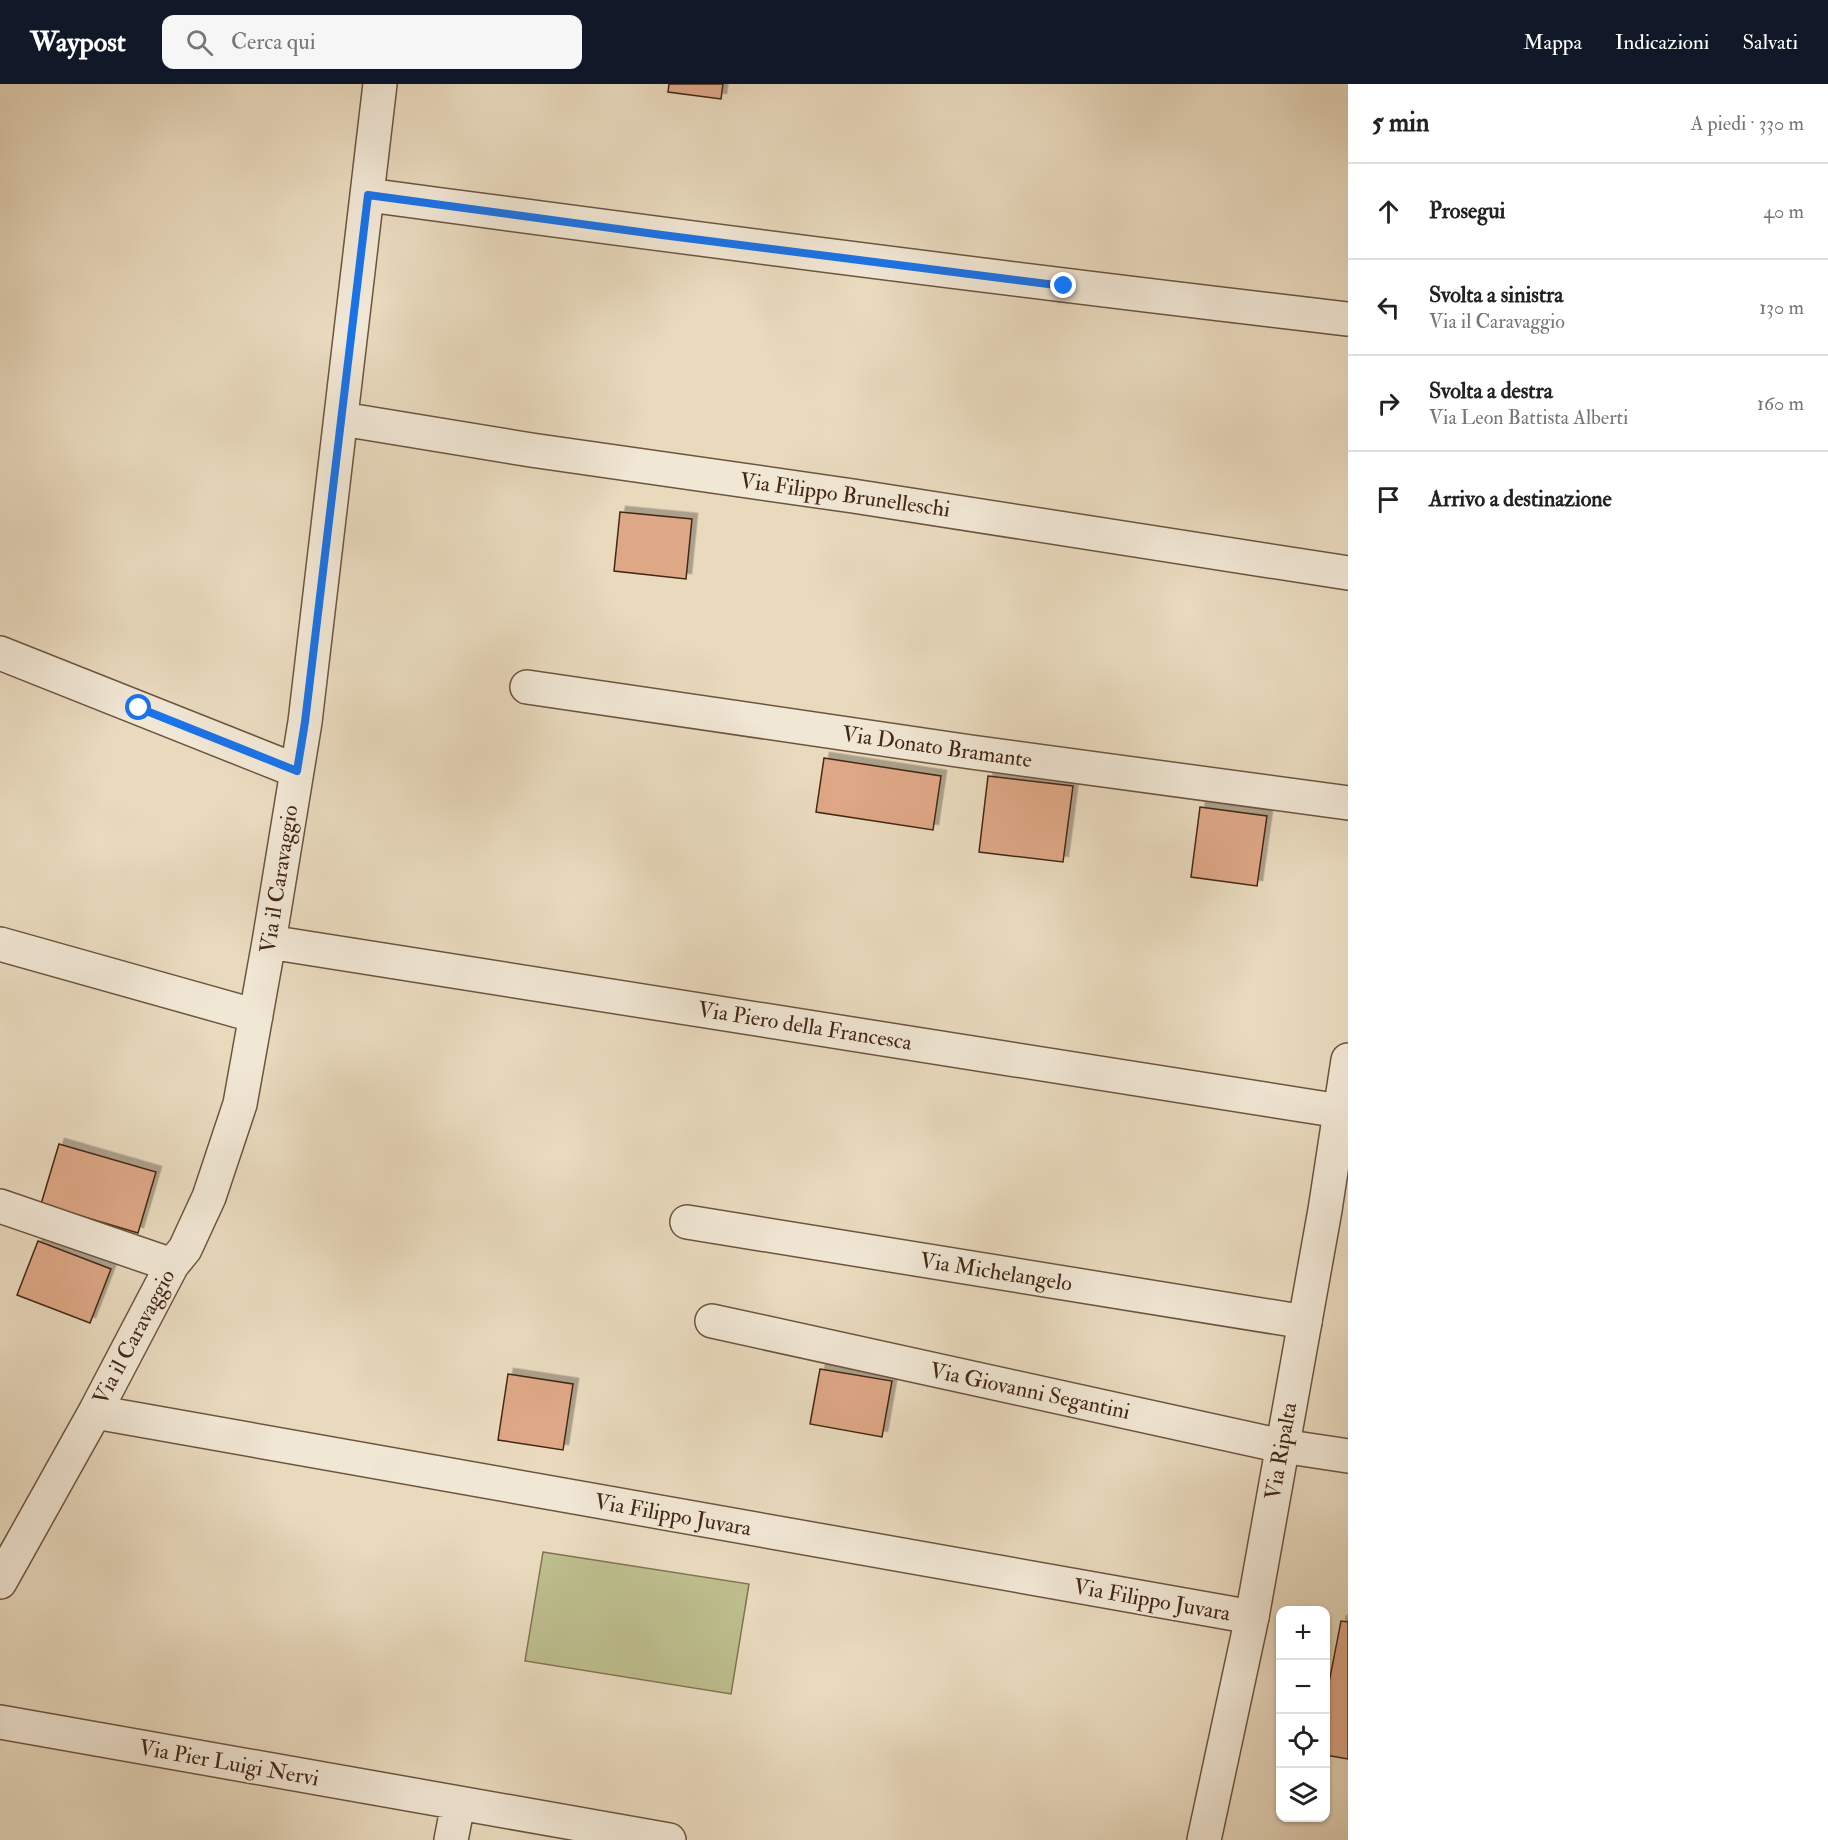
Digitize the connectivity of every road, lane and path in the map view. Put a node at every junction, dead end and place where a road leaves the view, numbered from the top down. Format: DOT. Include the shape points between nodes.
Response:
graph roads {
  1 [pos="380,84"];
  2 [pos="368,195"];
  3 [pos="1348,319"];
  4 [pos="342,419"];
  5 [pos="1348,573"];
  6 [pos="0,653"];
  7 [pos="526,687"];
  8 [pos="297,771"];
  9 [pos="1348,803"];
  10 [pos="269,942"];
  11 [pos="0,944"];
  12 [pos="256,1016"];
  13 [pos="1348,1060"];
  14 [pos="1340,1111"];
  15 [pos="1338,1195"];
  16 [pos="0,1206"];
  17 [pos="687,1222"];
  18 [pos="172,1265"];
  19 [pos="712,1321"];
  20 [pos="1305,1322"];
  21 [pos="95,1412"];
  22 [pos="1282,1446"];
  23 [pos="1348,1456"];
  24 [pos="0,1582"];
  25 [pos="1252,1617"];
  26 [pos="0,1722"];
  27 [pos="458,1804"];
  28 [pos="621,1836"];
  29 [pos="451,1840"];
  30 [pos="669,1840"];
  31 [pos="1204,1840"];
  1 -- 2 [label="street, Via il Caravaggio"];
  2 -- 3 [label="street"];
  2 -- 4 [label="street, Via il Caravaggio"];
  4 -- 5 [label="street, Via Filippo Brunelleschi"];
  4 -- 8 [label="street, Via il Caravaggio"];
  6 -- 8 [label="street"];
  7 -- 9 [label="street, Via Donato Bramante"];
  8 -- 10 [label="street, Via il Caravaggio"];
  10 -- 12 [label="street, Via il Caravaggio"];
  10 -- 14 [label="street, Via Piero della Francesca"];
  11 -- 12 [label="street"];
  12 -- 18 [label="street, Via il Caravaggio" via="240,1104 209,1197 185,1249"];
  13 -- 14 [label="street, Via Ripalta"];
  14 -- 15 [label="street, Via Ripalta"];
  15 -- 20 [label="street, Via Ripalta"];
  16 -- 18 [label="street"];
  17 -- 20 [label="street, Via Michelangelo"];
  18 -- 21 [label="street, Via il Caravaggio"];
  19 -- 22 [label="street, Via Giovanni Segantini"];
  20 -- 22 [label="street, Via Ripalta"];
  21 -- 24 [label="street, Via il Caravaggio"];
  21 -- 25 [label="street, Via Filippo Juvara"];
  22 -- 23 [label="street, Via Giovanni Segantini"];
  22 -- 25 [label="street, Via Ripalta"];
  25 -- 31 [label="street, Via Ripalta"];
  26 -- 27 [label="street, Via Pier Luigi Nervi"];
  27 -- 28 [label="street, Via Pier Luigi Nervi"];
  27 -- 29 [label="street"];
  28 -- 30 [label="street, Via Pier Luigi Nervi"];
}
